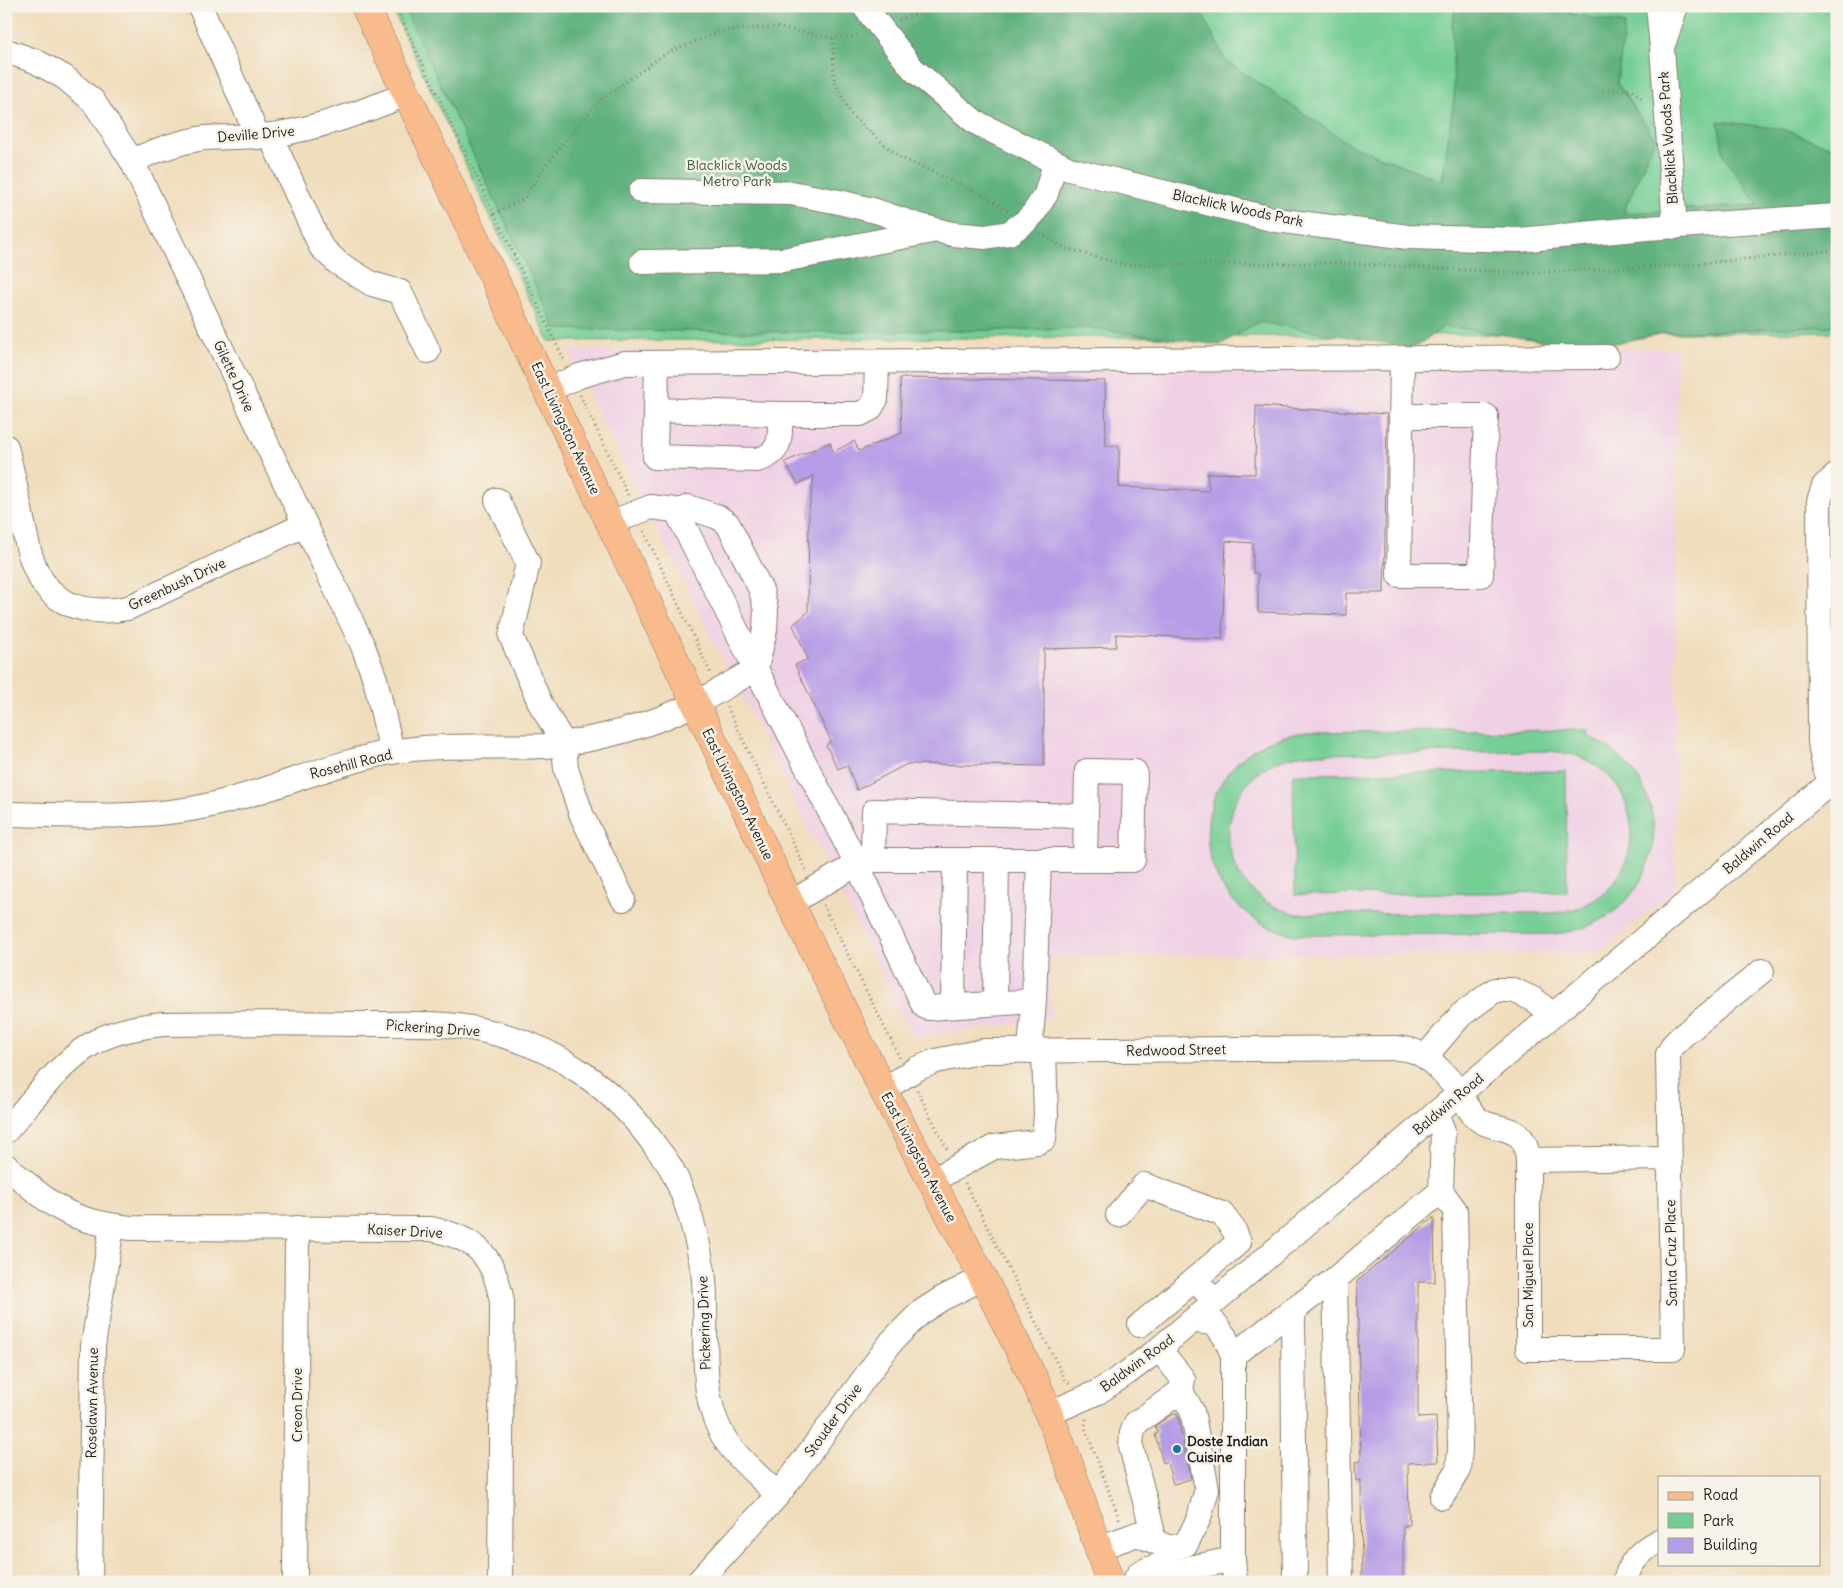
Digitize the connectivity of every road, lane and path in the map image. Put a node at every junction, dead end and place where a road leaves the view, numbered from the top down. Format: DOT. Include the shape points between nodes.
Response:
graph roads {
  1 [pos="365,6"];
  2 [pos="395,6"];
  3 [pos="864,6"];
  4 [pos="935,6"];
  5 [pos="1658,6"];
  6 [pos="1676,6"];
  7 [pos="202,11"];
  8 [pos="880,28"];
  9 [pos="1662,48"];
  10 [pos="6,51"];
  11 [pos="1603,90"];
  12 [pos="407,94"];
  13 [pos="1641,98"];
  14 [pos="264,136"];
  15 [pos="132,161"];
  16 [pos="1055,163"];
  17 [pos="641,191"];
  18 [pos="494,214"];
  19 [pos="1837,216"];
  20 [pos="1675,227"];
  21 [pos="938,230"];
  22 [pos="642,262"];
  23 [pos="428,351"];
  24 [pos="1607,357"];
  25 [pos="1402,358"];
  26 [pos="877,362"];
  27 [pos="657,363"];
  28 [pos="573,378"];
  29 [pos="548,390"];
  30 [pos="656,410"];
  31 [pos="780,414"];
  32 [pos="1401,416"];
  33 [pos="6,447"];
  34 [pos="1837,475"];
  35 [pos="497,500"];
  36 [pos="682,511"];
  37 [pos="636,513"];
  38 [pos="610,523"];
  39 [pos="304,525"];
  40 [pos="756,669"];
  41 [pos="719,690"];
  42 [pos="695,703"];
  43 [pos="564,744"];
  44 [pos="392,752"];
  45 [pos="1835,783"];
  46 [pos="6,814"];
  47 [pos="1086,816"];
  48 [pos="1085,859"];
  49 [pos="955,860"];
  50 [pos="997,860"];
  51 [pos="1039,860"];
  52 [pos="865,862"];
  53 [pos="815,889"];
  54 [pos="623,899"];
  55 [pos="790,903"];
  56 [pos="1762,971"];
  57 [pos="1034,1000"];
  58 [pos="995,1003"];
  59 [pos="953,1006"];
  60 [pos="1552,1016"];
  61 [pos="1037,1051"];
  62 [pos="1425,1057"];
  63 [pos="908,1074"];
  64 [pos="883,1090"];
  65 [pos="1460,1093"];
  66 [pos="1436,1113"];
  67 [pos="6,1130"];
  68 [pos="1669,1158"];
  69 [pos="1528,1160"];
  70 [pos="6,1166"];
  71 [pos="957,1167"];
  72 [pos="932,1181"];
  73 [pos="1441,1191"];
  74 [pos="1118,1215"];
  75 [pos="112,1226"];
  76 [pos="297,1228"];
  77 [pos="983,1278"];
  78 [pos="1195,1279"];
  79 [pos="1335,1279"];
  80 [pos="1293,1310"];
  81 [pos="1205,1313"];
  82 [pos="1140,1325"];
  83 [pos="1159,1349"];
  84 [pos="1673,1349"];
  85 [pos="1233,1355"];
  86 [pos="1181,1391"];
  87 [pos="1080,1400"];
  88 [pos="1048,1414"];
  89 [pos="778,1495"];
  90 [pos="1442,1497"];
  91 [pos="1132,1536"];
  92 [pos="1658,1542"];
  93 [pos="1176,1547"];
  94 [pos="1098,1548"];
  95 [pos="1234,1570"];
  96 [pos="1176,1576"];
  97 [pos="90,1582"];
  98 [pos="295,1582"];
  99 [pos="500,1582"];
  100 [pos="698,1582"];
  101 [pos="1110,1582"];
  102 [pos="1134,1582"];
  103 [pos="1295,1582"];
  104 [pos="1341,1582"];
  105 [pos="1625,1582"];
  1 -- 12 [label="main road, East Livingston Avenue"];
  2 -- 18 [label="path"];
  3 -- 8 [label="street, Blacklick Woods Park"];
  4 -- 8 [label="path"];
  5 -- 9 [label="street, Blacklick Woods Park"];
  6 -- 9 [label="street, Blacklick Woods Park"];
  7 -- 14 [label="street"];
  8 -- 16 [label="street, Blacklick Woods Park" via="914,69 975,122"];
  8 -- 18 [label="path" via="851,37 833,38 777,27 722,31 666,53 597,103 545,166 523,199"];
  9 -- 20 [label="street, Blacklick Woods Park"];
  10 -- 15 [label="street, Gilette Drive" via="35,61 64,77 94,101"];
  11 -- 13 [label="path" via="1632,90"];
  12 -- 14 [label="street, Deville Drive" via="362,113"];
  12 -- 29 [label="main road, East Livingston Avenue"];
  14 -- 15 [label="street, Deville Drive" via="181,142"];
  14 -- 23 [label="street" via="321,247 338,263 372,284 400,292"];
  15 -- 39 [label="street, Gilette Drive"];
  16 -- 20 [label="street, Blacklick Woods Park" via="1276,220 1408,237 1518,240"];
  16 -- 21 [label="street" via="1046,194 1033,214 1009,233 984,237"];
  17 -- 21 [label="street" via="791,193 876,211"];
  18 -- 28 [label="path"];
  19 -- 20 [label="street, Blacklick Woods Park"];
  21 -- 22 [label="street" via="783,260"];
  24 -- 25 [label="street"];
  25 -- 26 [label="street"];
  25 -- 32 [label="street"];
  26 -- 27 [label="street"];
  26 -- 31 [label="street" via="876,399 870,409 860,414"];
  27 -- 28 [label="street" via="625,363"];
  27 -- 30 [label="street"];
  28 -- 29 [label="street"];
  28 -- 37 [label="path"];
  29 -- 38 [label="main road, East Livingston Avenue"];
  30 -- 31 [label="street"];
  30 -- 31 [label="street" via="655,457 757,460 768,457 776,450 780,437"];
  32 -- 32 [label="street" via="1399,575 1481,575 1486,416"];
  33 -- 39 [label="street, Greenbush Drive" via="32,561 41,580 69,605 89,611 128,608"];
  34 -- 45 [label="street" via="1824,486 1820,501 1820,741 1822,762"];
  35 -- 43 [label="street" via="528,563 511,636 541,705"];
  36 -- 37 [label="street" via="651,507"];
  36 -- 40 [label="street" via="680,518"];
  36 -- 40 [label="street" via="688,507 718,517 728,524 761,590 766,610 765,630"];
  37 -- 38 [label="street"];
  37 -- 41 [label="path"];
  38 -- 42 [label="main road, East Livingston Avenue"];
  39 -- 44 [label="street, Gilette Drive" via="363,646 385,715"];
  40 -- 41 [label="street, Rosehill Road"];
  40 -- 52 [label="street"];
  41 -- 42 [label="street, Rosehill Road"];
  41 -- 53 [label="path"];
  42 -- 43 [label="street, Rosehill Road" via="647,723"];
  42 -- 55 [label="main road, East Livingston Avenue"];
  43 -- 44 [label="street, Rosehill Road"];
  43 -- 54 [label="street" via="566,769 582,816"];
  44 -- 46 [label="street, Rosehill Road" via="191,809 124,815"];
  45 -- 60 [label="street, Baldwin Road"];
  47 -- 48 [label="street"];
  47 -- 48 [label="street" via="1087,770 1136,772 1133,860"];
  47 -- 52 [label="street" via="874,811"];
  48 -- 51 [label="street"];
  49 -- 50 [label="street"];
  49 -- 52 [label="street"];
  49 -- 59 [label="street"];
  50 -- 51 [label="street"];
  50 -- 58 [label="street"];
  51 -- 57 [label="street"];
  52 -- 53 [label="street"];
  52 -- 59 [label="street" via="922,1003 928,1008"];
  53 -- 55 [label="street"];
  53 -- 63 [label="path"];
  55 -- 64 [label="main road, East Livingston Avenue"];
  56 -- 68 [label="street, Santa Cruz Place" via="1681,1037 1668,1054"];
  57 -- 58 [label="street"];
  57 -- 61 [label="street"];
  58 -- 59 [label="street"];
  60 -- 62 [label="street" via="1535,1000 1513,990 1495,990 1461,1015"];
  60 -- 65 [label="street, Baldwin Road"];
  61 -- 62 [label="street, Redwood Street" via="1397,1048"];
  61 -- 63 [label="street, Redwood Street" via="983,1051 936,1061"];
  61 -- 71 [label="street" via="1046,1115 1044,1140 994,1147"];
  62 -- 65 [label="street, Redwood Street"];
  63 -- 64 [label="street, Redwood Street"];
  63 -- 71 [label="path"];
  64 -- 72 [label="main road, East Livingston Avenue"];
  65 -- 66 [label="street, Baldwin Road"];
  65 -- 69 [label="street, San Miguel Place" via="1478,1120 1522,1138"];
  66 -- 73 [label="street" via="1444,1131"];
  66 -- 81 [label="street, Baldwin Road"];
  67 -- 89 [label="street, Pickering Drive" via="69,1061 89,1045 137,1027 173,1024 432,1025 480,1030 528,1043 569,1064 610,1093 644,1130 672,1170 691,1218 701,1257 706,1294 707,1392 714,1418 732,1448"];
  68 -- 69 [label="street"];
  68 -- 84 [label="street, Santa Cruz Place"];
  69 -- 84 [label="street, San Miguel Place" via="1528,1349"];
  70 -- 75 [label="street, Kaiser Drive" via="61,1210"];
  71 -- 72 [label="street"];
  71 -- 87 [label="path" via="1066,1381 1073,1384"];
  72 -- 77 [label="main road, East Livingston Avenue"];
  73 -- 79 [label="street"];
  73 -- 90 [label="street" via="1455,1210 1460,1449 1458,1470"];
  74 -- 78 [label="street" via="1144,1185 1222,1214 1239,1242"];
  75 -- 76 [label="street, Kaiser Drive"];
  75 -- 97 [label="street, Roselawn Avenue" via="93,1346"];
  76 -- 98 [label="street, Creon Drive"];
  76 -- 99 [label="street, Kaiser Drive" via="431,1229 449,1232 481,1251 492,1266 502,1302"];
  77 -- 88 [label="main road, East Livingston Avenue"];
  77 -- 89 [label="street, Stouder Drive" via="921,1312 892,1341"];
  78 -- 81 [label="street"];
  78 -- 82 [label="street"];
  79 -- 80 [label="street"];
  79 -- 104 [label="street"];
  80 -- 85 [label="street"];
  80 -- 103 [label="street"];
  81 -- 83 [label="street, Baldwin Road"];
  81 -- 85 [label="street" via="1202,1332 1215,1347"];
  83 -- 86 [label="street" via="1183,1379"];
  83 -- 87 [label="street, Baldwin Road" via="1098,1392"];
  85 -- 95 [label="street"];
  86 -- 91 [label="street" via="1136,1423 1132,1433 1130,1446 1152,1529"];
  86 -- 93 [label="street" via="1192,1411 1207,1489 1199,1518 1186,1544"];
  87 -- 88 [label="street, Baldwin Road"];
  87 -- 91 [label="path" via="1087,1418 1085,1427"];
  88 -- 94 [label="main road, East Livingston Avenue"];
  89 -- 100 [label="street, Stouder Drive"];
  91 -- 93 [label="street"];
  91 -- 94 [label="street"];
  92 -- 105 [label="street" via="1640,1554"];
  93 -- 96 [label="street"];
  94 -- 101 [label="main road, East Livingston Avenue"];
  95 -- 96 [label="street"];
  96 -- 102 [label="street" via="1158,1566 1138,1573"];
}
